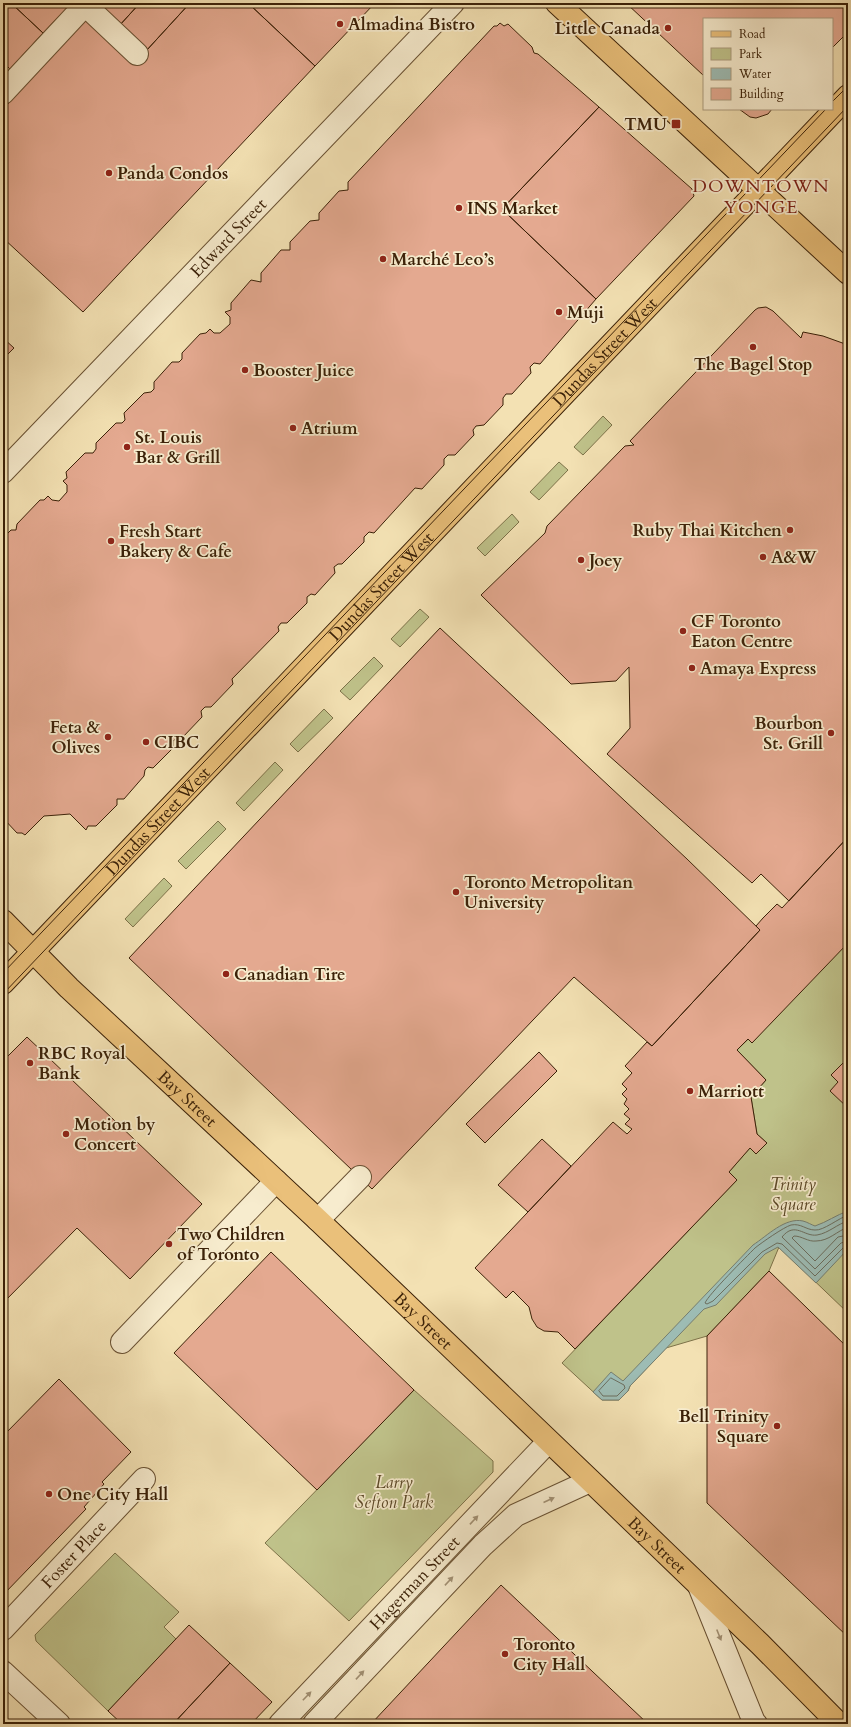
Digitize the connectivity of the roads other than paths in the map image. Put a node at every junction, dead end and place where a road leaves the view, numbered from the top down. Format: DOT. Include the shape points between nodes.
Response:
graph roads {
  1 [pos="453,3"];
  2 [pos="557,3"];
  3 [pos="84,4"];
  4 [pos="137,54"];
  5 [pos="3,93"];
  6 [pos="848,96"];
  7 [pos="759,190"];
  8 [pos="848,273"];
  9 [pos="3,472"];
  10 [pos="3,921"];
  11 [pos="33,951"];
  12 [pos="3,983"];
  13 [pos="360,1178"];
  14 [pos="276,1181"];
  15 [pos="318,1220"];
  16 [pos="122,1342"];
  17 [pos="548,1442"];
  18 [pos="144,1479"];
  19 [pos="590,1481"];
  20 [pos="699,1586"];
  21 [pos="3,1628"];
  22 [pos="3,1672"];
  23 [pos="59,1724"];
  24 [pos="280,1724"];
  25 [pos="314,1724"];
  26 [pos="756,1724"];
  27 [pos="839,1724"];
  1 -- 9 [label="street, Edward Street"];
  2 -- 7 [label="main road"];
  3 -- 4 [label="street"];
  3 -- 5 [label="street"];
  6 -- 7 [label="main road, Dundas Street West"];
  7 -- 8 [label="main road"];
  7 -- 11 [label="main road, Dundas Street West"];
  10 -- 11 [label="main road, Bay Street"];
  11 -- 12 [label="main road, Dundas Street West"];
  11 -- 14 [label="main road, Bay Street"];
  13 -- 15 [label="street"];
  14 -- 15 [label="main road, Bay Street"];
  14 -- 16 [label="street"];
  15 -- 17 [label="main road, Bay Street"];
  17 -- 19 [label="main road, Bay Street"];
  24 -- 17 [label="street, Hagerman Street, one-way"];
  18 -- 21 [label="street, Foster Place"];
  19 -- 20 [label="main road, Bay Street"];
  25 -- 19 [label="street, one-way" via="504,1525 516,1515"];
  20 -- 26 [label="street, one-way"];
  20 -- 27 [label="main road, Bay Street"];
  22 -- 23 [label="street"];
}
